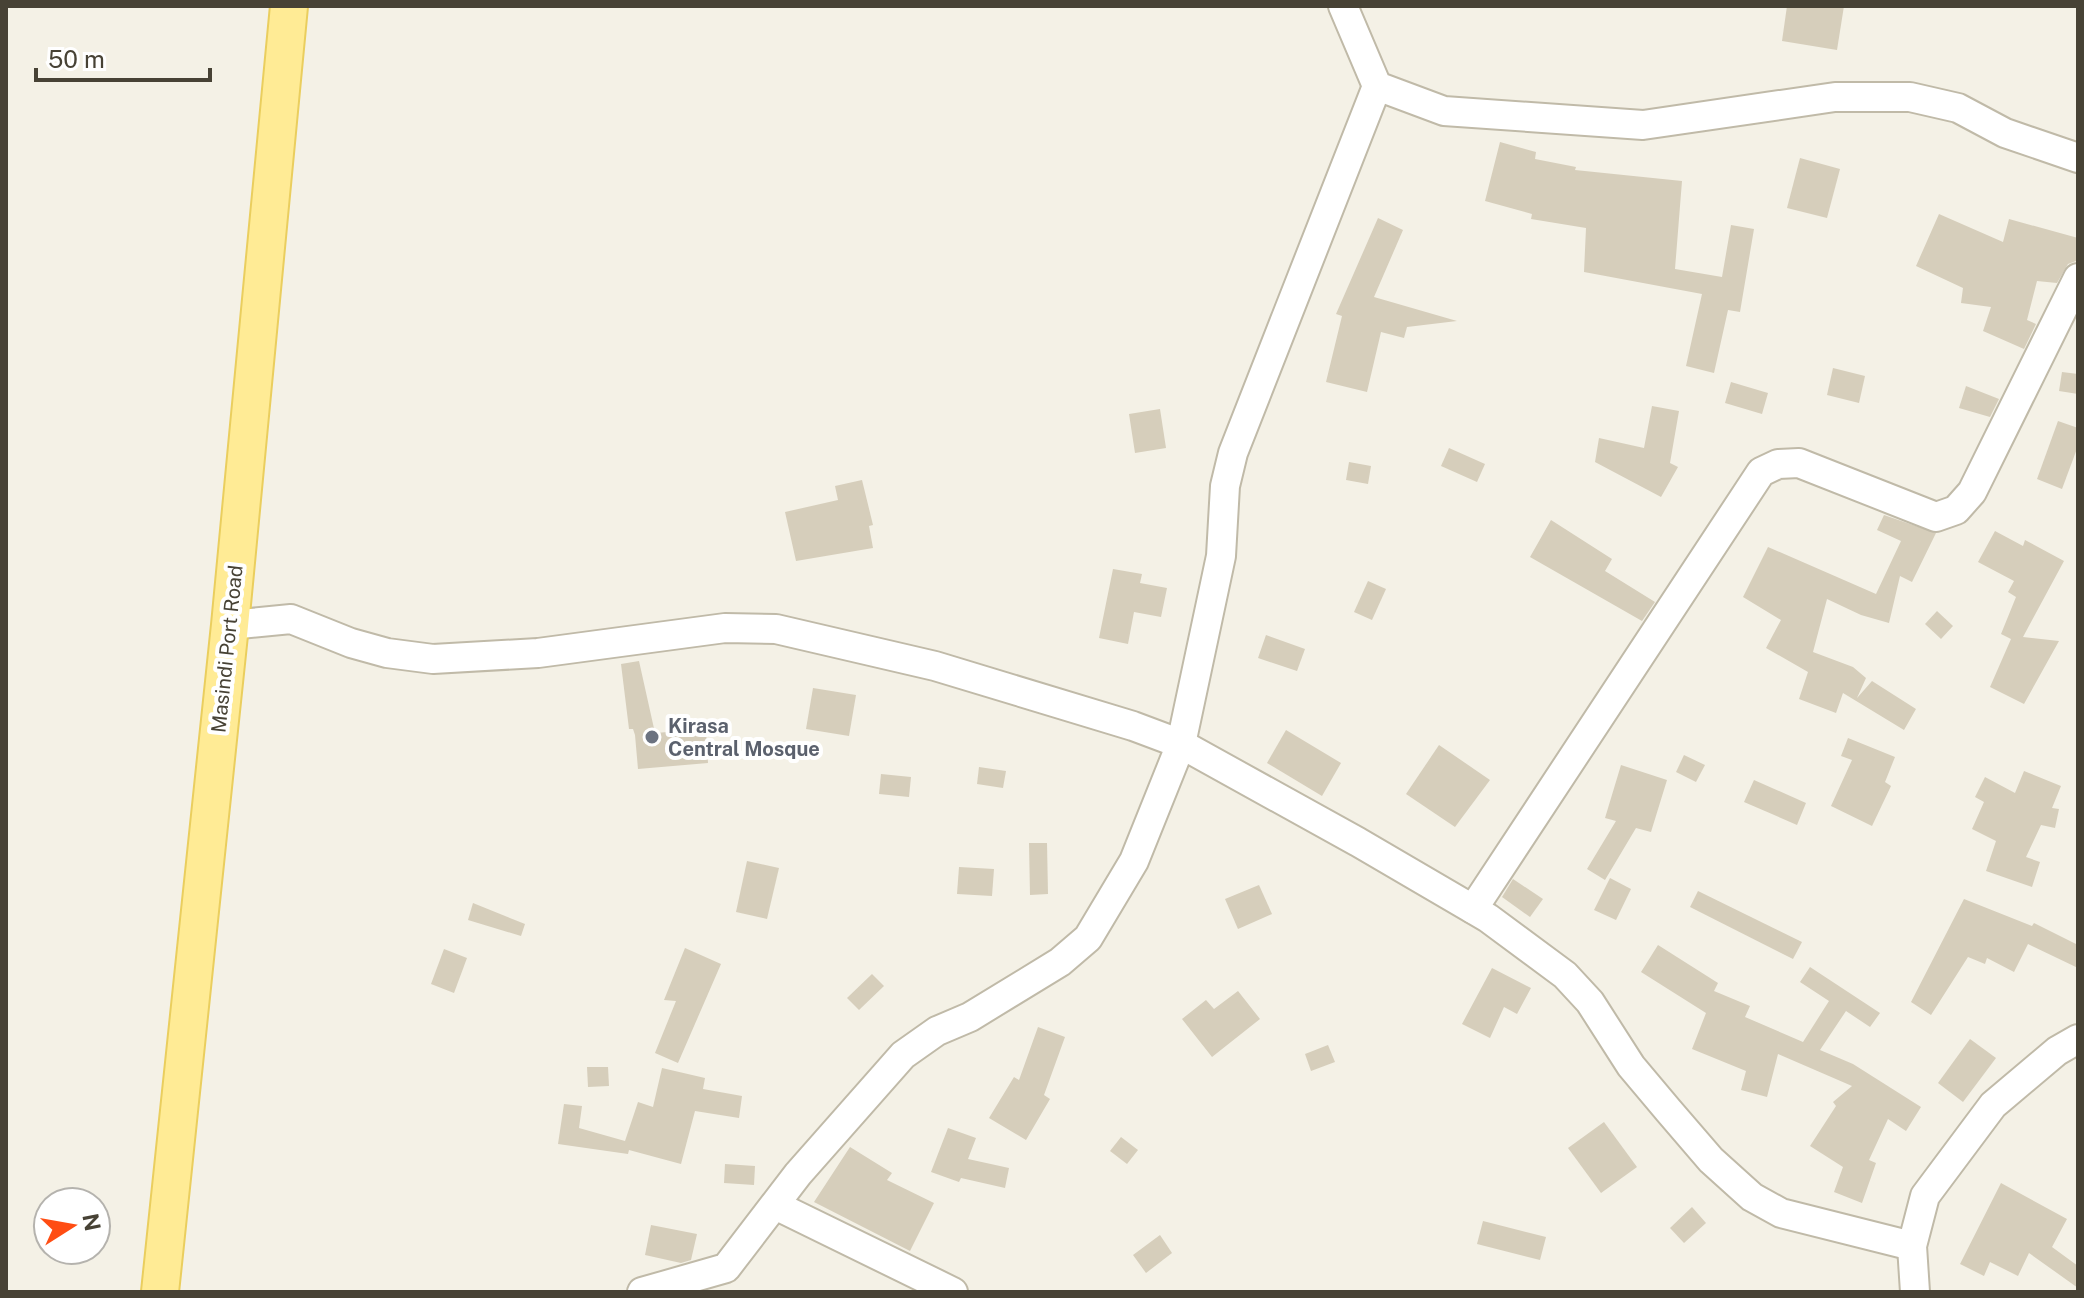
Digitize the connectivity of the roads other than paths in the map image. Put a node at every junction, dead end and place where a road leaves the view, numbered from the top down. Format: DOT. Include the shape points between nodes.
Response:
graph roads {
  1 [pos="289,6"];
  2 [pos="1343,6"];
  3 [pos="1377,86"];
  4 [pos="2078,158"];
  5 [pos="2078,278"];
  6 [pos="230,625"];
  7 [pos="1181,744"];
  8 [pos="1473,909"];
  9 [pos="2078,1039"];
  10 [pos="775,1205"];
  11 [pos="1912,1246"];
  12 [pos="160,1292"];
  13 [pos="642,1292"];
  14 [pos="953,1292"];
  15 [pos="1915,1292"];
  1 -- 6 [label="main road, Masindi Port Road"];
  2 -- 3 [label="street"];
  3 -- 4 [label="street" via="1444,111 1643,125 1835,97 1910,97 1958,108 2005,133"];
  3 -- 7 [label="street" via="1233,453 1225,486 1221,556"];
  5 -- 8 [label="street" via="1972,492 1956,510 1936,517 1799,463 1761,472"];
  6 -- 7 [label="street" via="291,619 351,643 433,659 538,653 725,628 776,629 935,666 1084,709"];
  6 -- 12 [label="main road, Masindi Port Road"];
  7 -- 8 [label="street"];
  7 -- 10 [label="street" via="1134,861 1088,938 1060,962 903,1055"];
  8 -- 11 [label="street" via="1574,984 1650,1088 1711,1160 1752,1197 1781,1213"];
  9 -- 11 [label="street" via="1993,1105 1925,1196"];
  10 -- 13 [label="street" via="726,1268"];
  10 -- 14 [label="street"];
  11 -- 15 [label="street"];
}
